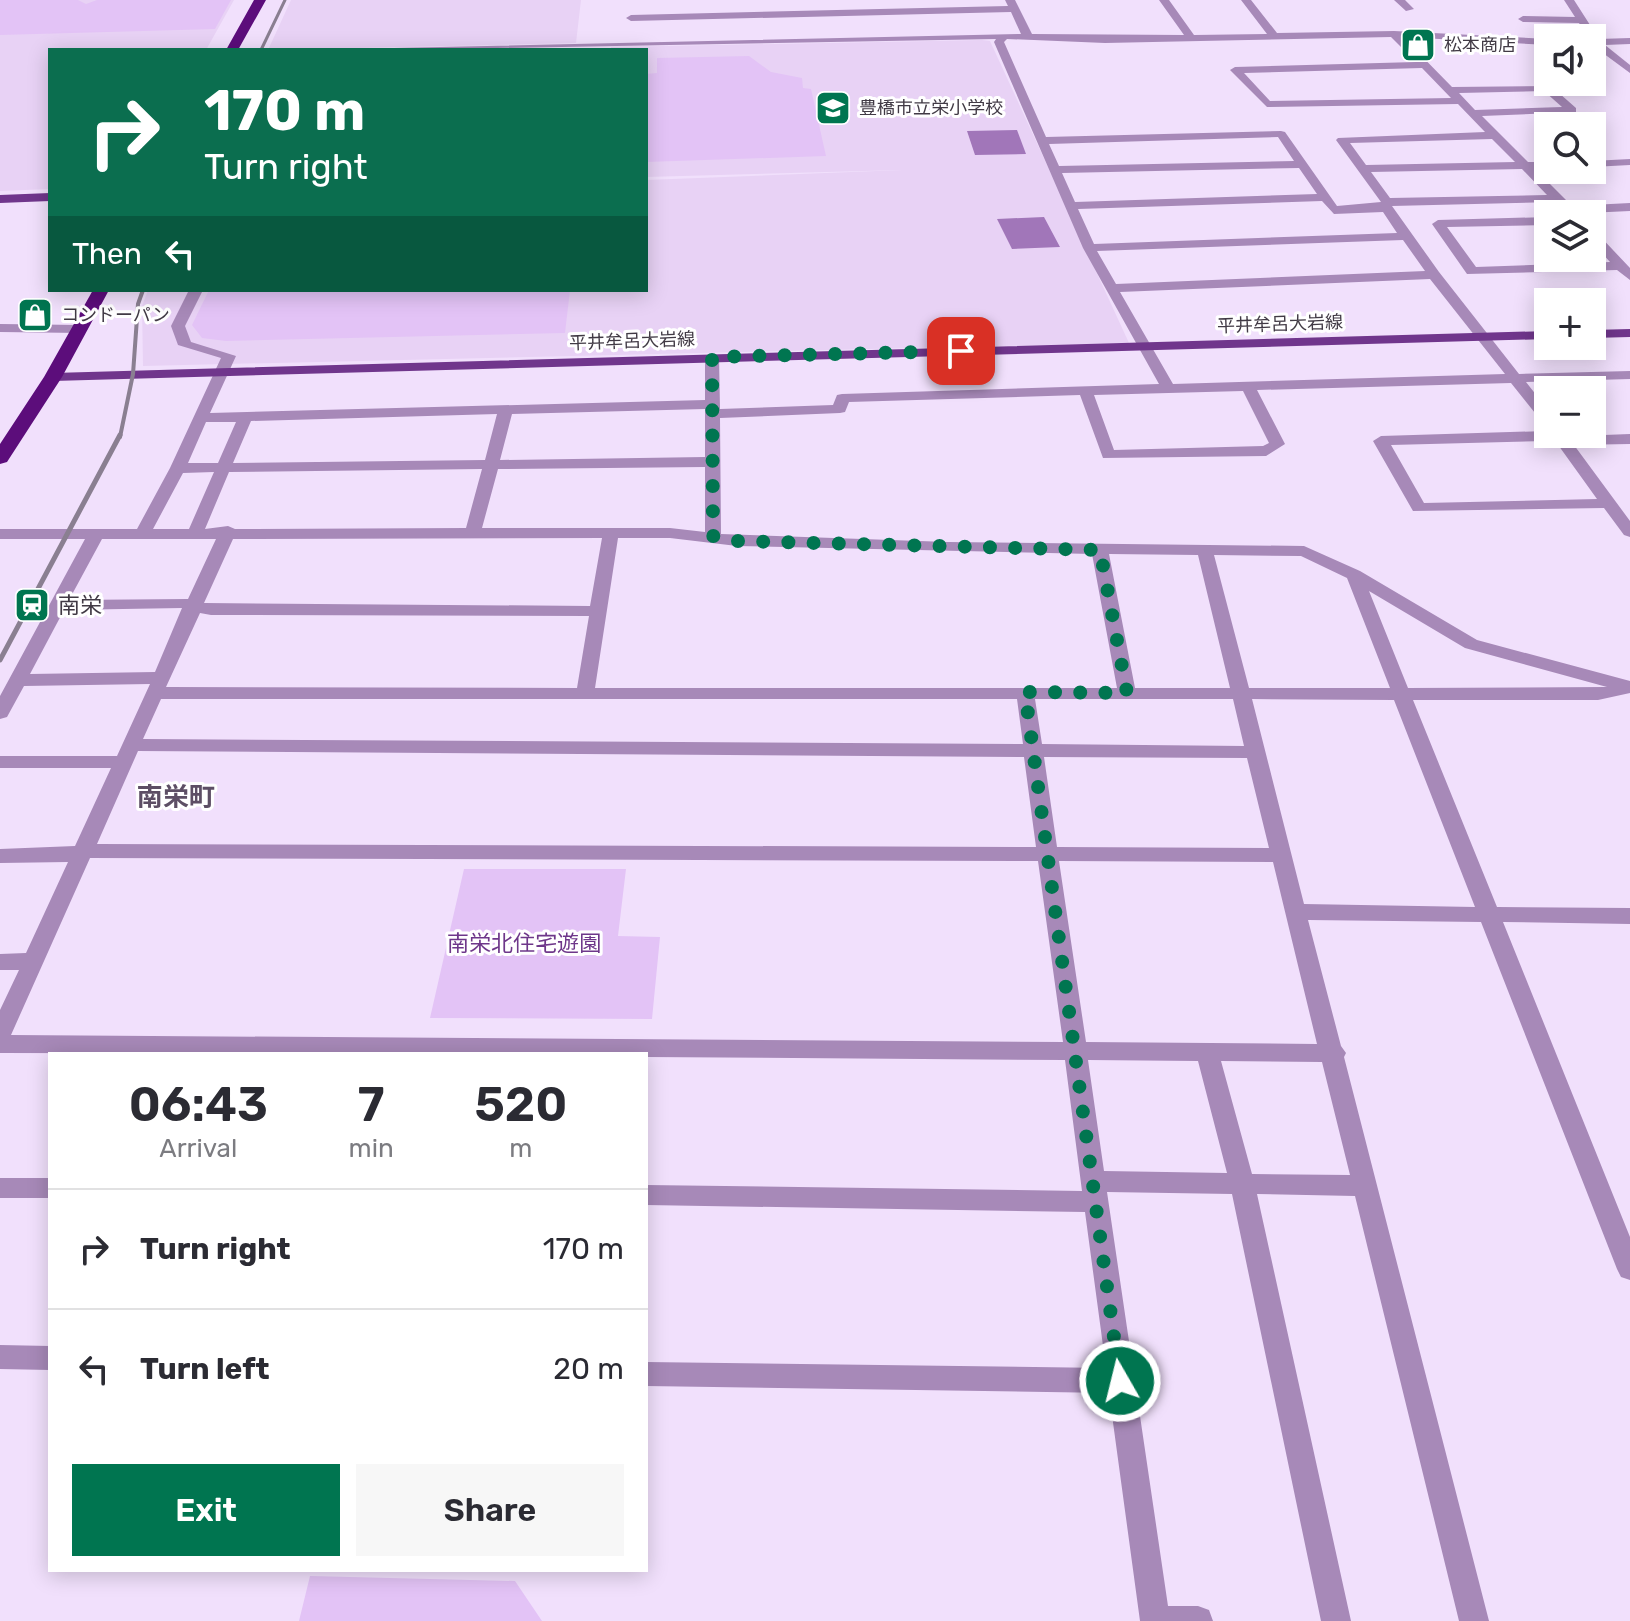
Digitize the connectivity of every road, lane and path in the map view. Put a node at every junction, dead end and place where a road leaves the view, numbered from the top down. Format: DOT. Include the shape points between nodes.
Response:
graph roads {
  1 [pos="260,0"];
  2 [pos="689,0"];
  3 [pos="811,0"];
  4 [pos="1164,0"];
  5 [pos="1246,0"];
  6 [pos="1399,0"];
  7 [pos="1569,0"];
  8 [pos="1012,4"];
  9 [pos="1409,9"];
  10 [pos="814,13"];
  11 [pos="691,16"];
  12 [pos="1523,19"];
  13 [pos="1583,20"];
  14 [pos="1585,24"];
  15 [pos="1394,34"];
  16 [pos="1004,36"];
  17 [pos="1274,36"];
  18 [pos="1028,37"];
  19 [pos="1191,38"];
  20 [pos="1534,41"];
  21 [pos="1630,41"];
  22 [pos="818,42"];
  23 [pos="1606,42"];
  24 [pos="630,44"];
  25 [pos="233,48"];
  26 [pos="475,48"];
  27 [pos="1606,51"];
  28 [pos="1424,65"];
  29 [pos="1630,70"];
  30 [pos="1450,90"];
  31 [pos="1461,101"];
  32 [pos="1472,113"];
  33 [pos="1496,135"];
  34 [pos="1042,141"];
  35 [pos="1630,162"];
  36 [pos="1606,163"];
  37 [pos="1302,164"];
  38 [pos="1524,166"];
  39 [pos="1534,166"];
  40 [pos="1363,169"];
  41 [pos="1057,170"];
  42 [pos="1174,185"];
  43 [pos="48,197"];
  44 [pos="1326,197"];
  45 [pos="1557,198"];
  46 [pos="0,199"];
  47 [pos="1387,205"];
  48 [pos="1071,206"];
  49 [pos="1630,207"];
  50 [pos="1606,209"];
  51 [pos="1534,221"];
  52 [pos="1406,236"];
  53 [pos="1089,248"];
  54 [pos="1606,250"];
  55 [pos="1534,271"];
  56 [pos="1606,272"];
  57 [pos="1627,272"];
  58 [pos="1434,275"];
  59 [pos="1110,288"];
  60 [pos="100,292"];
  61 [pos="195,292"];
  62 [pos="0,328"];
  63 [pos="81,329"];
  64 [pos="1630,333"];
  65 [pos="1606,334"];
  66 [pos="1534,335"];
  67 [pos="1483,336"];
  68 [pos="1148,347"];
  69 [pos="712,357"];
  70 [pos="221,371"];
  71 [pos="1630,375"];
  72 [pos="53,377"];
  73 [pos="1516,378"];
  74 [pos="1248,386"];
  75 [pos="1168,388"];
  76 [pos="1085,390"];
  77 [pos="1534,402"];
  78 [pos="712,409"];
  79 [pos="506,410"];
  80 [pos="246,416"];
  81 [pos="201,418"];
  82 [pos="1534,436"];
  83 [pos="1606,438"];
  84 [pos="1630,439"];
  85 [pos="1569,448"];
  86 [pos="0,458"];
  87 [pos="712,462"];
  88 [pos="491,466"];
  89 [pos="178,468"];
  90 [pos="224,468"];
  91 [pos="1609,503"];
  92 [pos="196,531"];
  93 [pos="228,531"];
  94 [pos="97,532"];
  95 [pos="143,532"];
  96 [pos="473,532"];
  97 [pos="1630,532"];
  98 [pos="611,533"];
  99 [pos="0,534"];
  100 [pos="713,536"];
  101 [pos="1100,550"];
  102 [pos="1205,551"];
  103 [pos="1354,575"];
  104 [pos="59,605"];
  105 [pos="194,606"];
  106 [pos="596,611"];
  107 [pos="18,680"];
  108 [pos="157,686"];
  109 [pos="1630,688"];
  110 [pos="585,692"];
  111 [pos="1025,692"];
  112 [pos="1127,693"];
  113 [pos="1242,693"];
  114 [pos="1402,694"];
  115 [pos="0,713"];
  116 [pos="1034,749"];
  117 [pos="1255,752"];
  118 [pos="128,754"];
  119 [pos="0,762"];
  120 [pos="86,851"];
  121 [pos="1048,853"];
  122 [pos="1283,855"];
  123 [pos="0,856"];
  124 [pos="1296,912"];
  125 [pos="1491,915"];
  126 [pos="1629,919"];
  127 [pos="35,961"];
  128 [pos="0,962"];
  129 [pos="0,1035"];
  130 [pos="0,1044"];
  131 [pos="523,1051"];
  132 [pos="1077,1051"];
  133 [pos="1207,1051"];
  134 [pos="1334,1053"];
  135 [pos="1242,1184"];
  136 [pos="1366,1186"];
  137 [pos="0,1188"];
  138 [pos="48,1188"];
  139 [pos="1095,1192"];
  140 [pos="648,1195"];
  141 [pos="1630,1269"];
  142 [pos="0,1357"];
  143 [pos="48,1358"];
  144 [pos="648,1374"];
  145 [pos="1120,1381"];
  146 [pos="1155,1621"];
  147 [pos="1198,1621"];
  148 [pos="1336,1621"];
  149 [pos="1474,1621"];
  1 -- 25 [label="highway"];
  2 -- 11 [label="street"];
  3 -- 10 [label="street"];
  4 -- 19 [label="street"];
  5 -- 17 [label="street"];
  6 -- 9 [label="street"];
  7 -- 13 [label="street"];
  8 -- 10 [label="street"];
  8 -- 18 [label="street"];
  10 -- 11 [label="street"];
  10 -- 22 [label="street"];
  11 -- 24 [label="street" via="631,13"];
  12 -- 13 [label="street"];
  13 -- 14 [label="street"];
  15 -- 17 [label="street"];
  15 -- 20 [label="street"];
  15 -- 28 [label="street"];
  16 -- 18 [label="street"];
  16 -- 22 [label="street"];
  16 -- 34 [label="street" via="999,42"];
  17 -- 19 [label="street"];
  18 -- 19 [label="street"];
  21 -- 23 [label="street"];
  22 -- 24 [label="street"];
  24 -- 26 [label="street"];
  27 -- 29 [label="street"];
  28 -- 30 [label="street"];
  28 -- 31 [label="street" via="1235,70 1267,104"];
  30 -- 31 [label="street"];
  30 -- 32 [label="street" via="1547,88 1572,110"];
  31 -- 32 [label="street"];
  32 -- 33 [label="street"];
  33 -- 38 [label="street"];
  33 -- 40 [label="street" via="1342,140"];
  34 -- 37 [label="street" via="1281,134"];
  34 -- 41 [label="street"];
  35 -- 36 [label="street"];
  37 -- 42 [label="street"];
  37 -- 44 [label="street"];
  38 -- 39 [label="street"];
  38 -- 40 [label="street"];
  38 -- 45 [label="street"];
  40 -- 47 [label="street"];
  41 -- 42 [label="street"];
  41 -- 48 [label="street"];
  42 -- 44 [label="street"];
  42 -- 48 [label="street"];
  43 -- 46 [label="main road"];
  44 -- 47 [label="street" via="1334,210"];
  45 -- 47 [label="street"];
  47 -- 52 [label="street"];
  48 -- 53 [label="street"];
  49 -- 50 [label="street"];
  51 -- 55 [label="street" via="1438,224 1472,271"];
  52 -- 53 [label="street"];
  52 -- 58 [label="street"];
  53 -- 59 [label="street"];
  54 -- 57 [label="street"];
  56 -- 57 [label="street"];
  58 -- 59 [label="street"];
  58 -- 67 [label="street"];
  59 -- 68 [label="street"];
  60 -- 63 [label="highway"];
  61 -- 70 [label="street" via="178,326 185,345 229,356"];
  62 -- 63 [label="street"];
  63 -- 72 [label="highway"];
  64 -- 65 [label="main road"];
  66 -- 67 [label="main road, 平井牟呂大岩線"];
  67 -- 68 [label="main road, 平井牟呂大岩線"];
  67 -- 73 [label="street"];
  68 -- 69 [label="main road, 平井牟呂大岩線"];
  68 -- 75 [label="street"];
  69 -- 70 [label="main road, 平井牟呂大岩線"];
  69 -- 78 [label="street"];
  70 -- 72 [label="main road, 平井牟呂大岩線"];
  70 -- 81 [label="street"];
  71 -- 73 [label="street"];
  72 -- 86 [label="highway"];
  73 -- 74 [label="street"];
  73 -- 77 [label="street"];
  74 -- 75 [label="street"];
  74 -- 76 [label="street" via="1277,444 1266,451 1108,455"];
  75 -- 76 [label="street"];
  76 -- 78 [label="street" via="842,398 840,409"];
  78 -- 79 [label="street"];
  78 -- 87 [label="street"];
  79 -- 80 [label="street"];
  79 -- 88 [label="street"];
  80 -- 81 [label="street"];
  80 -- 90 [label="street"];
  81 -- 89 [label="street"];
  82 -- 91 [label="street" via="1381,441 1419,508"];
  83 -- 84 [label="street"];
  85 -- 91 [label="street"];
  87 -- 88 [label="street"];
  87 -- 100 [label="street"];
  88 -- 90 [label="street"];
  88 -- 96 [label="street"];
  89 -- 90 [label="street"];
  89 -- 95 [label="street"];
  90 -- 92 [label="street"];
  91 -- 97 [label="street"];
  92 -- 93 [label="street"];
  92 -- 95 [label="street"];
  93 -- 96 [label="street"];
  93 -- 105 [label="street"];
  94 -- 95 [label="street"];
  94 -- 99 [label="street"];
  94 -- 104 [label="street"];
  96 -- 98 [label="street"];
  98 -- 100 [label="street"];
  98 -- 106 [label="street"];
  100 -- 101 [label="street" via="737,541"];
  101 -- 102 [label="street"];
  101 -- 112 [label="street"];
  102 -- 103 [label="street" via="1304,551"];
  102 -- 113 [label="street"];
  103 -- 109 [label="street" via="1471,644"];
  103 -- 114 [label="street"];
  104 -- 105 [label="street"];
  104 -- 107 [label="street"];
  105 -- 106 [label="street"];
  105 -- 108 [label="street"];
  106 -- 110 [label="street"];
  107 -- 108 [label="street"];
  107 -- 115 [label="street"];
  108 -- 110 [label="street"];
  108 -- 118 [label="street"];
  109 -- 114 [label="street" via="1598,694"];
  110 -- 111 [label="street"];
  111 -- 112 [label="street"];
  111 -- 116 [label="street"];
  112 -- 113 [label="street"];
  113 -- 114 [label="street"];
  113 -- 117 [label="street"];
  114 -- 125 [label="street"];
  116 -- 117 [label="street"];
  116 -- 118 [label="street"];
  116 -- 121 [label="street"];
  117 -- 122 [label="street"];
  118 -- 119 [label="street"];
  118 -- 120 [label="street"];
  120 -- 121 [label="street"];
  120 -- 123 [label="street"];
  120 -- 127 [label="street"];
  121 -- 122 [label="street"];
  121 -- 132 [label="street"];
  122 -- 124 [label="street"];
  124 -- 125 [label="street"];
  124 -- 134 [label="street"];
  125 -- 126 [label="street"];
  125 -- 141 [label="street"];
  127 -- 128 [label="street"];
  127 -- 129 [label="street"];
  130 -- 131 [label="street"];
  131 -- 132 [label="street"];
  132 -- 133 [label="street"];
  132 -- 139 [label="street"];
  133 -- 134 [label="street"];
  133 -- 135 [label="street"];
  134 -- 136 [label="street"];
  135 -- 136 [label="street"];
  135 -- 139 [label="street"];
  135 -- 148 [label="street"];
  136 -- 149 [label="street"];
  137 -- 138 [label="street"];
  139 -- 140 [label="street"];
  139 -- 145 [label="street"];
  142 -- 143 [label="street"];
  144 -- 145 [label="street"];
  145 -- 146 [label="street"];
  146 -- 147 [label="street"];
}
